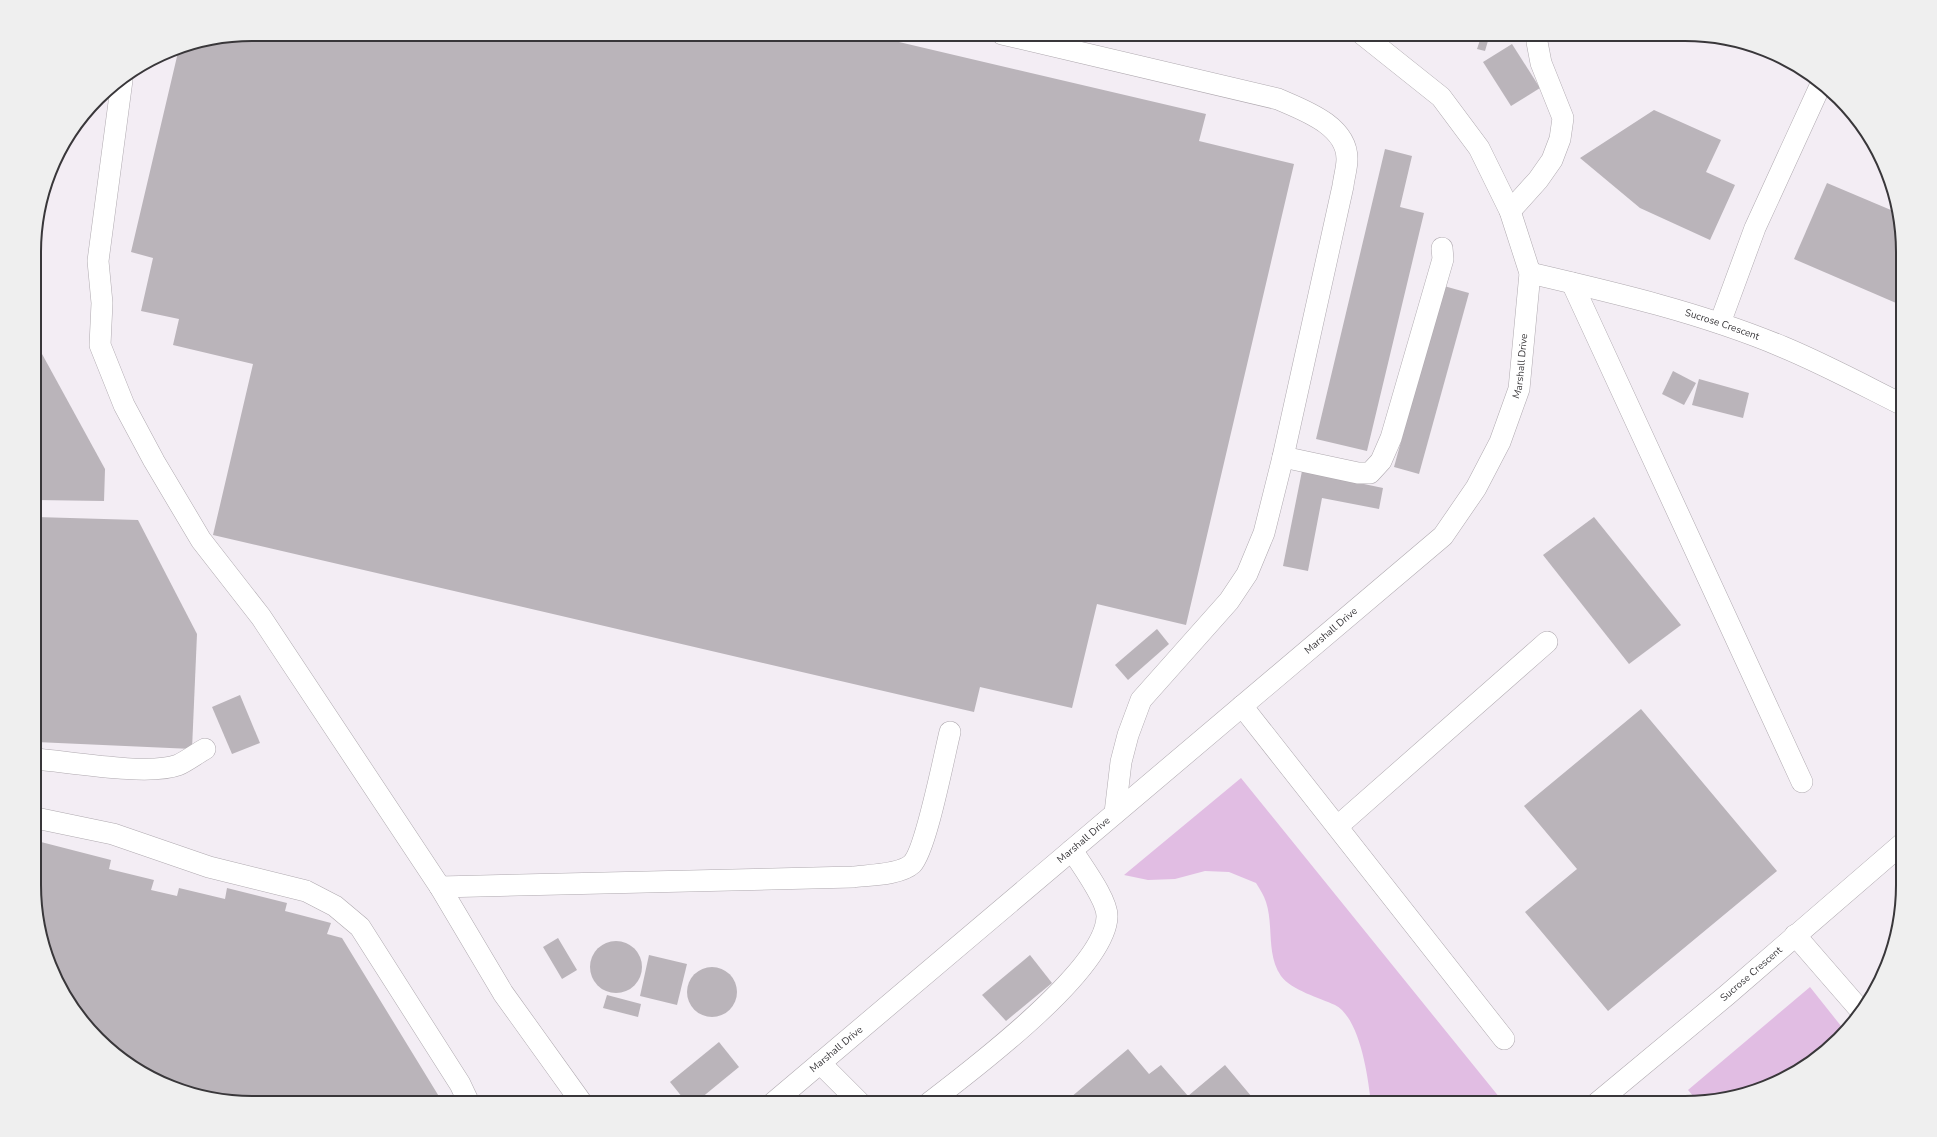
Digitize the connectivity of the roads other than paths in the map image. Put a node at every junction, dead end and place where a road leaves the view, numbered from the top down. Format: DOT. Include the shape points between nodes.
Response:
graph roads {
  1 [pos="1032,41"];
  2 [pos="1371,41"];
  3 [pos="1537,41"];
  4 [pos="121,87"];
  5 [pos="1819,89"];
  6 [pos="1510,211"];
  7 [pos="1442,248"];
  8 [pos="1530,273"];
  9 [pos="1572,282"];
  10 [pos="1720,323"];
  11 [pos="1896,402"];
  12 [pos="1283,457"];
  13 [pos="1548,642"];
  14 [pos="1242,706"];
  15 [pos="950,732"];
  16 [pos="205,749"];
  17 [pos="41,759"];
  18 [pos="1802,782"];
  19 [pos="1115,813"];
  20 [pos="41,819"];
  21 [pos="1338,826"];
  22 [pos="1896,848"];
  23 [pos="1072,850"];
  24 [pos="440,888"];
  25 [pos="1795,935"];
  26 [pos="1857,1006"];
  27 [pos="1504,1039"];
  28 [pos="820,1063"];
  29 [pos="466,1096"];
  30 [pos="577,1096"];
  31 [pos="781,1096"];
  32 [pos="853,1096"];
  33 [pos="938,1096"];
  34 [pos="1605,1096"];
  1 -- 12 [label="lane" via="1278,99 1309,113 1331,128 1343,142 1347,158 1343,186"];
  2 -- 6 [label="lane, Marshall Drive" via="1441,97 1479,148"];
  3 -- 6 [label="lane" via="1542,63 1563,118 1560,139 1552,160"];
  4 -- 24 [label="lane" via="98,261 102,303 100,345 124,405 201,540 261,617"];
  5 -- 10 [label="lane" via="1756,228"];
  6 -- 8 [label="lane, Marshall Drive"];
  7 -- 12 [label="lane" via="1443,259 1391,438 1381,461 1370,473 1358,473"];
  8 -- 9 [label="lane, Sucrose Crescent"];
  8 -- 14 [label="lane, Marshall Drive" via="1519,389 1500,442 1476,488 1443,536"];
  9 -- 10 [label="lane, Sucrose Crescent" via="1639,298"];
  9 -- 18 [label="lane"];
  10 -- 11 [label="lane, Sucrose Crescent" via="1783,347"];
  12 -- 19 [label="lane" via="1264,533 1247,574 1229,601 1141,700 1121,762"];
  13 -- 21 [label="lane"];
  14 -- 19 [label="lane, Marshall Drive"];
  14 -- 21 [label="lane"];
  15 -- 24 [label="lane" via="922,845 912,864 895,872 853,877"];
  16 -- 17 [label="lane" via="178,765 163,769"];
  19 -- 23 [label="lane, Marshall Drive"];
  20 -- 29 [label="lane" via="113,834 209,867 306,891 335,906 360,927"];
  21 -- 27 [label="lane"];
  22 -- 25 [label="lane, Sucrose Crescent"];
  23 -- 28 [label="lane, Marshall Drive"];
  23 -- 33 [label="lane" via="1101,895 1108,916 1104,935 1089,959 1058,994 982,1063"];
  24 -- 30 [label="lane" via="503,994"];
  25 -- 26 [label="lane"];
  25 -- 34 [label="lane, Sucrose Crescent"];
  28 -- 31 [label="lane, Marshall Drive"];
  28 -- 32 [label="lane"];
}
